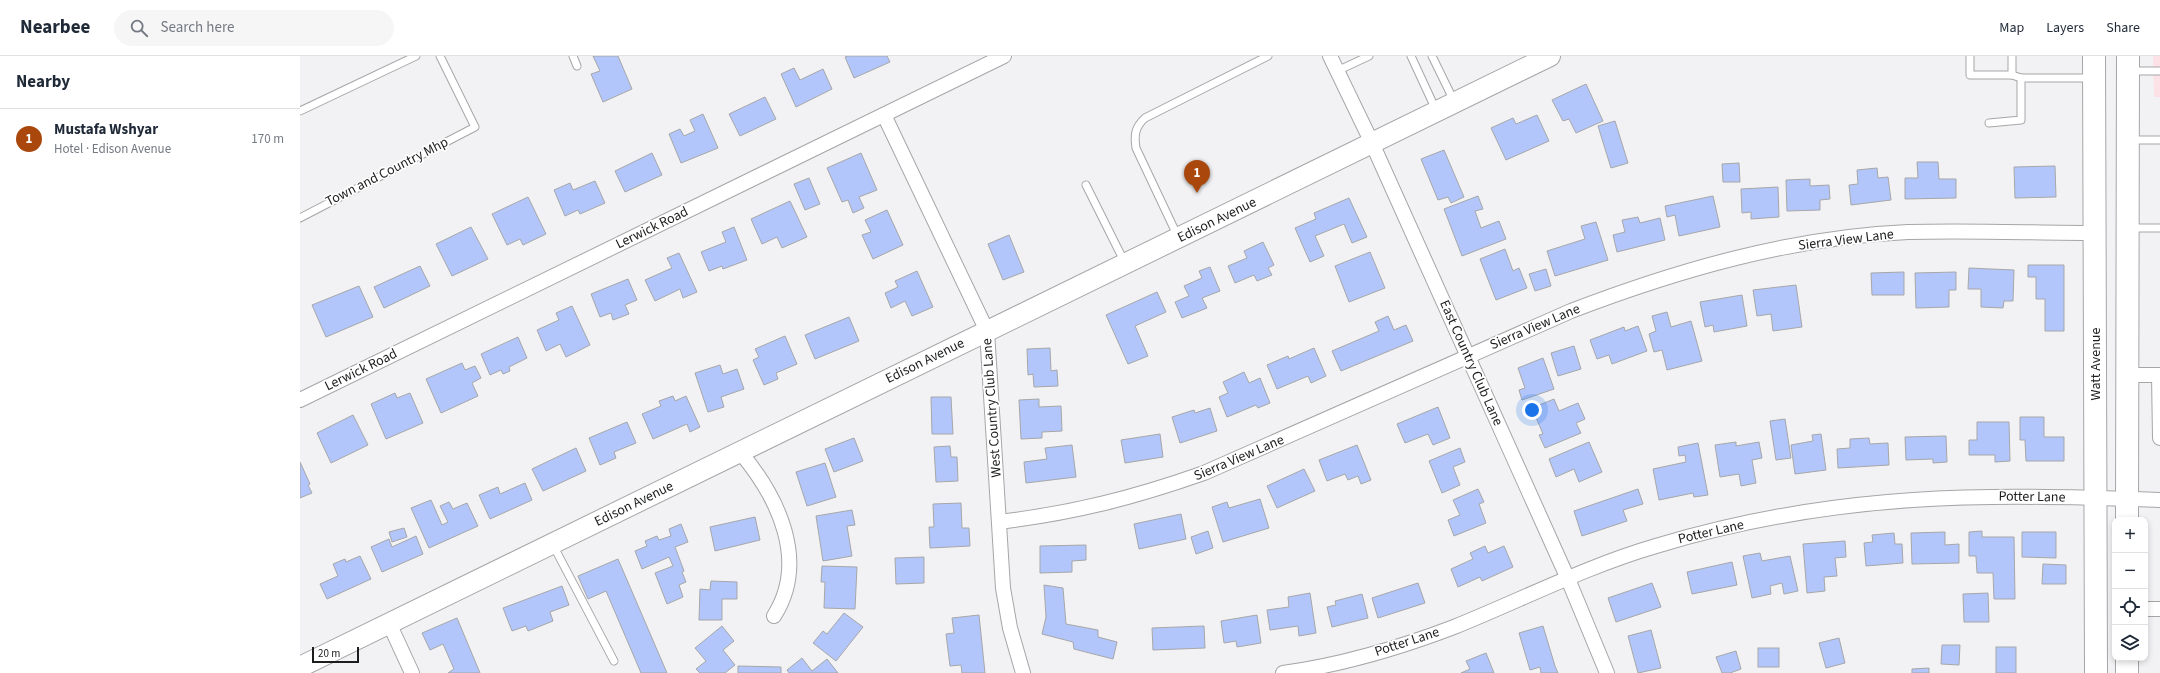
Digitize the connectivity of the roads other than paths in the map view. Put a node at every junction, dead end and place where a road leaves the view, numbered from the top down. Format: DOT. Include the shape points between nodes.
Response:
graph roads {
  1 [pos="416,56"];
  2 [pos="440,56"];
  3 [pos="572,56"];
  4 [pos="1004,56"];
  5 [pos="1268,56"];
  6 [pos="1330,56"];
  7 [pos="1370,56"];
  8 [pos="1411,56"];
  9 [pos="1432,56"];
  10 [pos="1550,56"];
  11 [pos="1970,56"];
  12 [pos="2012,56"];
  13 [pos="2094,56"];
  14 [pos="2128,63"];
  15 [pos="577,66"];
  16 [pos="1337,71"];
  17 [pos="2160,71"];
  18 [pos="2012,75"];
  19 [pos="2021,78"];
  20 [pos="2095,78"];
  21 [pos="1446,107"];
  22 [pos="300,111"];
  23 [pos="884,115"];
  24 [pos="1989,123"];
  25 [pos="2129,140"];
  26 [pos="2160,140"];
  27 [pos="1372,143"];
  28 [pos="1086,185"];
  29 [pos="300,218"];
  30 [pos="2128,228"];
  31 [pos="2160,228"];
  32 [pos="2095,233"];
  33 [pos="1178,239"];
  34 [pos="1126,264"];
  35 [pos="987,331"];
  36 [pos="1468,357"];
  37 [pos="2160,374"];
  38 [pos="2127,375"];
  39 [pos="300,400"];
  40 [pos="2160,438"];
  41 [pos="740,452"];
  42 [pos="2096,498"];
  43 [pos="2160,500"];
  44 [pos="2126,510"];
  45 [pos="999,522"];
  46 [pos="552,543"];
  47 [pos="1568,579"];
  48 [pos="2148,609"];
  49 [pos="2160,609"];
  50 [pos="774,616"];
  51 [pos="388,623"];
  52 [pos="614,661"];
  53 [pos="2127,661"];
  54 [pos="300,667"];
  55 [pos="412,673"];
  56 [pos="1023,673"];
  57 [pos="1283,673"];
  58 [pos="1607,673"];
  59 [pos="2096,673"];
  60 [pos="2127,673"];
  1 -- 22 [label="lane"];
  2 -- 29 [label="lane, Town and Country Mhp" via="475,127"];
  3 -- 15 [label="lane"];
  4 -- 23 [label="street, Lerwick Road"];
  5 -- 33 [label="lane" via="1145,118 1136,129 1136,148"];
  6 -- 16 [label="street, East Country Club Lane"];
  7 -- 16 [label="lane"];
  8 -- 21 [label="lane"];
  9 -- 21 [label="lane"];
  10 -- 21 [label="street, Edison Avenue" via="1529,63"];
  11 -- 18 [label="lane" via="1970,75"];
  12 -- 18 [label="lane"];
  13 -- 20 [label="main road, Watt Avenue"];
  14 -- 17 [label="lane"];
  14 -- 25 [label="main road"];
  16 -- 27 [label="street, East Country Club Lane"];
  18 -- 19 [label="lane"];
  19 -- 20 [label="lane"];
  19 -- 24 [label="lane" via="2021,120"];
  20 -- 32 [label="main road, Watt Avenue"];
  21 -- 27 [label="street, Edison Avenue"];
  23 -- 35 [label="street, West Country Club Lane"];
  23 -- 39 [label="street, Lerwick Road"];
  25 -- 26 [label="lane"];
  25 -- 30 [label="main road"];
  27 -- 33 [label="street, Edison Avenue"];
  27 -- 36 [label="street, East Country Club Lane"];
  28 -- 34 [label="lane"];
  30 -- 31 [label="lane"];
  30 -- 38 [label="main road"];
  32 -- 36 [label="street, Sierra View Lane" via="1907,232 1795,246 1698,268 1623,291"];
  32 -- 42 [label="main road, Watt Avenue"];
  33 -- 34 [label="street, Edison Avenue"];
  34 -- 35 [label="street, Edison Avenue"];
  35 -- 41 [label="street, Edison Avenue"];
  35 -- 45 [label="street, West Country Club Lane"];
  36 -- 45 [label="street, Sierra View Lane" via="1237,460 1154,491 1103,505"];
  36 -- 47 [label="street, East Country Club Lane"];
  37 -- 38 [label="street"];
  37 -- 40 [label="street"];
  38 -- 44 [label="main road"];
  41 -- 46 [label="street, Edison Avenue"];
  41 -- 50 [label="street" via="767,488 778,511 788,547 790,577 786,595"];
  42 -- 44 [label="street, Potter Lane"];
  42 -- 47 [label="street, Potter Lane" via="1992,497 1922,500 1782,516 1655,546"];
  42 -- 59 [label="main road, Watt Avenue"];
  43 -- 44 [label="street, Potter Lane"];
  45 -- 56 [label="street, West Country Club Lane" via="1003,588 1010,628"];
  46 -- 51 [label="street, Edison Avenue"];
  46 -- 52 [label="lane"];
  47 -- 57 [label="street, Potter Lane" via="1412,642 1357,658"];
  47 -- 58 [label="street, East Country Club Lane"];
  48 -- 49 [label="street"];
  51 -- 54 [label="street, Edison Avenue"];
  51 -- 55 [label="street"];
  53 -- 60 [label="main road"];
}
